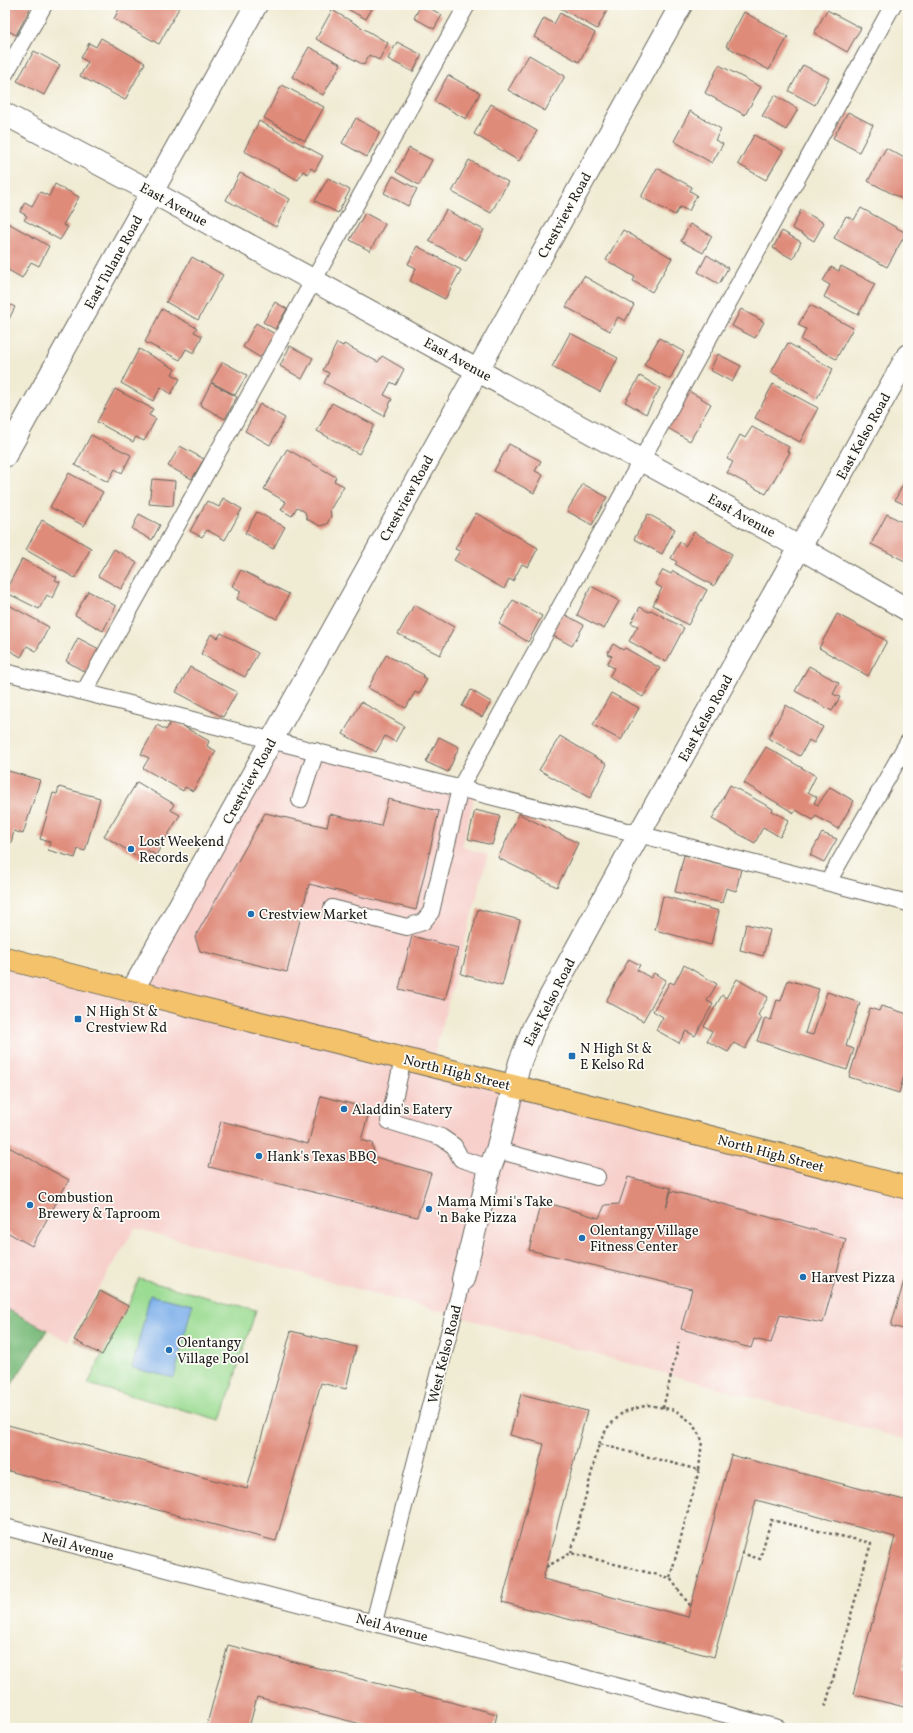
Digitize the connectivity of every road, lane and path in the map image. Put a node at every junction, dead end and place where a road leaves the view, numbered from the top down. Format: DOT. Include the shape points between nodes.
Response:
graph roads {
  1 [pos="44,5"];
  2 [pos="256,5"];
  3 [pos="467,5"];
  4 [pos="681,5"];
  5 [pos="893,5"];
  6 [pos="5,74"];
  7 [pos="5,114"];
  8 [pos="152,192"];
  9 [pos="314,280"];
  10 [pos="908,355"];
  11 [pos="478,370"];
  12 [pos="5,456"];
  13 [pos="641,460"];
  14 [pos="801,548"];
  15 [pos="908,610"];
  16 [pos="5,672"];
  17 [pos="84,692"];
  18 [pos="272,739"];
  19 [pos="908,742"];
  20 [pos="316,751"];
  21 [pos="460,788"];
  22 [pos="300,800"];
  23 [pos="639,834"];
  24 [pos="828,882"];
  25 [pos="908,903"];
  26 [pos="332,908"];
  27 [pos="5,958"];
  28 [pos="132,991"];
  29 [pos="403,1058"];
  30 [pos="513,1086"];
  31 [pos="493,1159"];
  32 [pos="598,1177"];
  33 [pos="908,1188"];
  34 [pos="463,1279"];
  35 [pos="679,1343"];
  36 [pos="663,1408"];
  37 [pos="599,1444"];
  38 [pos="699,1470"];
  39 [pos="5,1527"];
  40 [pos="571,1553"];
  41 [pos="742,1553"];
  42 [pos="546,1567"];
  43 [pos="670,1578"];
  44 [pos="691,1607"];
  45 [pos="374,1622"];
  46 [pos="826,1708"];
  47 [pos="778,1728"];
  1 -- 6 [label="lane"];
  2 -- 8 [label="street, East Tulane Road"];
  3 -- 9 [label="lane"];
  4 -- 11 [label="street, Crestview Road"];
  5 -- 13 [label="lane"];
  7 -- 8 [label="street, East Avenue"];
  8 -- 9 [label="street, East Avenue"];
  8 -- 12 [label="street, East Tulane Road"];
  9 -- 11 [label="street, East Avenue"];
  9 -- 17 [label="lane"];
  10 -- 14 [label="street, East Kelso Road"];
  11 -- 13 [label="street, East Avenue"];
  11 -- 18 [label="street, Crestview Road"];
  13 -- 14 [label="street, East Avenue"];
  13 -- 21 [label="lane"];
  14 -- 15 [label="street, East Avenue"];
  14 -- 23 [label="street, East Kelso Road"];
  16 -- 17 [label="lane"];
  17 -- 18 [label="lane"];
  18 -- 20 [label="lane"];
  18 -- 28 [label="street, Crestview Road"];
  19 -- 24 [label="lane"];
  20 -- 21 [label="lane"];
  20 -- 22 [label="lane"];
  21 -- 23 [label="lane"];
  21 -- 26 [label="lane" via="431,912 422,922 407,927"];
  23 -- 24 [label="lane"];
  23 -- 30 [label="street, East Kelso Road" via="534,1026"];
  24 -- 25 [label="lane"];
  27 -- 28 [label="main road, North High Street"];
  28 -- 29 [label="main road, North High Street"];
  29 -- 30 [label="main road, North High Street"];
  29 -- 31 [label="lane" via="390,1121 441,1137 454,1146 461,1159"];
  30 -- 31 [label="street, West Kelso Road"];
  30 -- 33 [label="main road, North High Street"];
  31 -- 32 [label="lane"];
  31 -- 34 [label="street, West Kelso Road"];
  34 -- 45 [label="lane, West Kelso Road"];
  35 -- 36 [label="path"];
  36 -- 37 [label="path" via="648,1405 623,1412 607,1428"];
  36 -- 38 [label="path" via="675,1410 692,1423 702,1440"];
  37 -- 38 [label="path"];
  37 -- 40 [label="path"];
  38 -- 43 [label="path"];
  39 -- 45 [label="lane, Neil Avenue"];
  40 -- 42 [label="path"];
  40 -- 43 [label="path"];
  41 -- 46 [label="path" via="760,1559 771,1520 871,1543"];
  43 -- 44 [label="path"];
  45 -- 47 [label="lane, Neil Avenue"];
}
